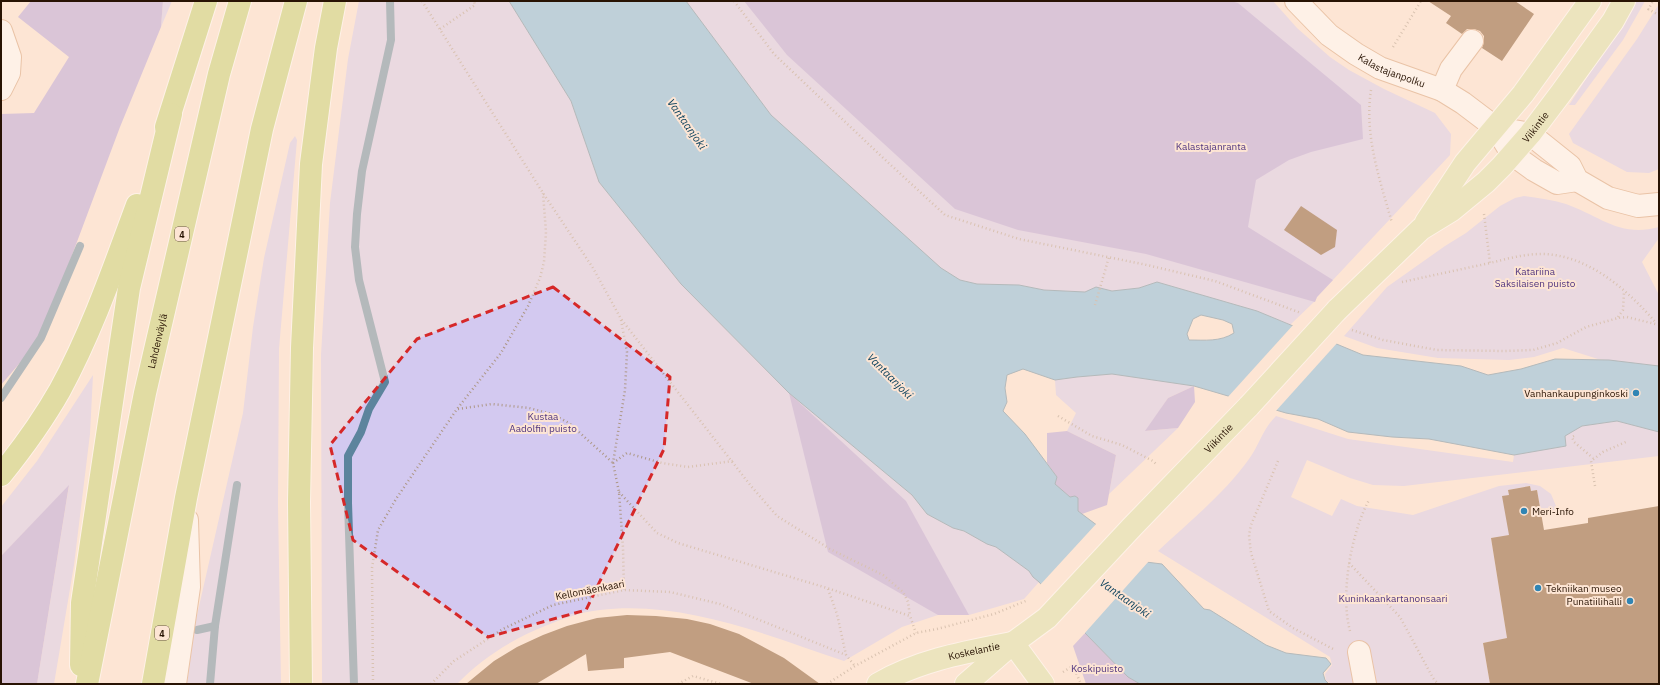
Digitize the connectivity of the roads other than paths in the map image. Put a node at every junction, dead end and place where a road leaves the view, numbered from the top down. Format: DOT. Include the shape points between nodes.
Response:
graph roads {
  1 [pos="206,1"];
  2 [pos="240,1"];
  3 [pos="296,1"];
  4 [pos="335,1"];
  5 [pos="1296,1"];
  6 [pos="1590,1"];
  7 [pos="1624,1"];
  8 [pos="1,31"];
  9 [pos="1472,41"];
  10 [pos="1,89"];
  11 [pos="1442,90"];
  12 [pos="171,114"];
  13 [pos="1496,128"];
  14 [pos="1530,134"];
  15 [pos="1512,154"];
  16 [pos="1577,180"];
  17 [pos="1659,204"];
  18 [pos="1421,230"];
  19 [pos="1,475"];
  20 [pos="186,498"];
  21 [pos="1013,643"];
  22 [pos="1358,652"];
  23 [pos="81,684"];
  24 [pos="87,684"];
  25 [pos="152,684"];
  26 [pos="175,684"];
  27 [pos="301,684"];
  28 [pos="878,684"];
  29 [pos="966,684"];
  30 [pos="1043,684"];
  31 [pos="1365,684"];
  1 -- 12 [label="highway"];
  2 -- 24 [label="highway, Lahdenväylä / 4" via="220,74 145,393"];
  3 -- 20 [label="highway, 4" via="262,129"];
  4 -- 27 [label="highway" via="326,48 311,164 302,348 299,502"];
  5 -- 11 [label="street, Kalastajanpolku" via="1329,35 1356,54 1380,68"];
  6 -- 13 [label="main road, Viikintie"];
  7 -- 14 [label="main road, Viikintie" via="1613,21"];
  8 -- 10 [label="street" via="10,56 10,73"];
  9 -- 11 [label="street" via="1450,68"];
  11 -- 13 [label="street, Kalastajanpolku"];
  12 -- 19 [label="highway" via="87,335 59,390 21,450"];
  12 -- 23 [label="highway" via="129,288 82,603"];
  13 -- 14 [label="street, Kalastajanpolku"];
  13 -- 15 [label="street, Kalastajanpolku"];
  13 -- 18 [label="main road, Viikintie" via="1465,163"];
  14 -- 15 [label="main road, Viikintie"];
  14 -- 16 [label="street" via="1570,166"];
  15 -- 16 [label="street" via="1557,183"];
  15 -- 18 [label="main road, Viikintie" via="1486,182 1452,210"];
  16 -- 17 [label="street" via="1608,198 1623,203 1638,206"];
  18 -- 21 [label="main road, Viikintie, bridge" via="1337,310 1047,618"];
  20 -- 25 [label="highway, 4"];
  20 -- 26 [label="street" via="189,587"];
  21 -- 28 [label="main road, Koskelantie" via="952,655"];
  21 -- 29 [label="main road, Koskelantie"];
  21 -- 30 [label="main road"];
  22 -- 31 [label="street"];
}
